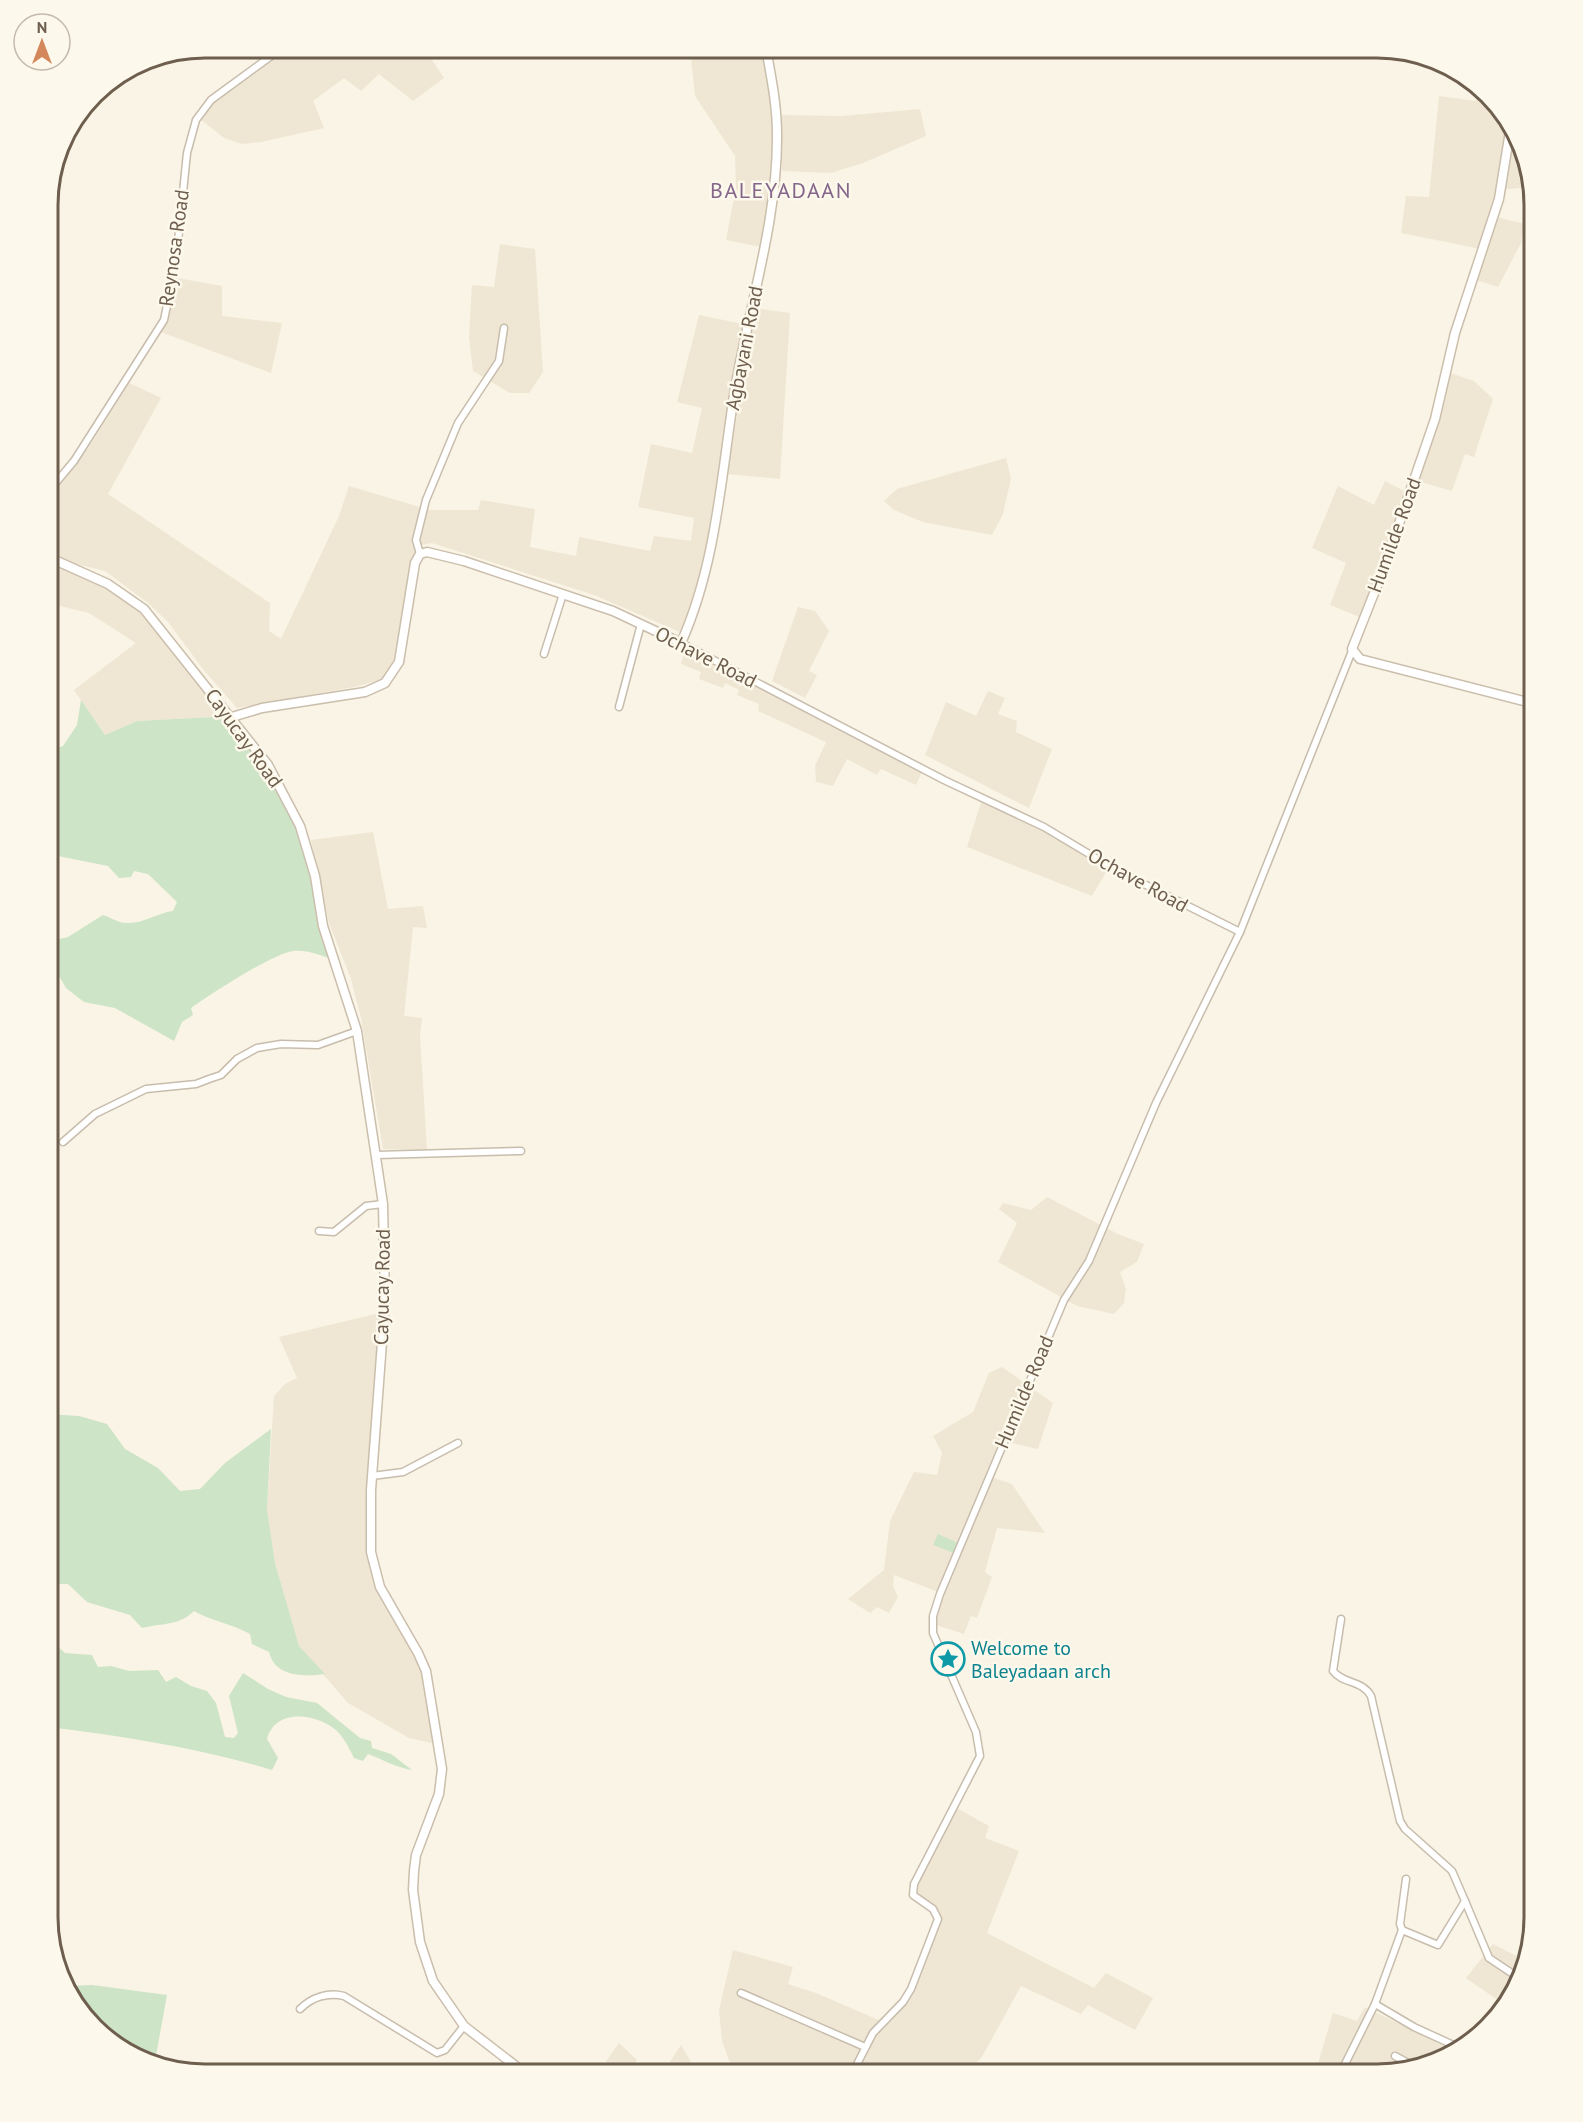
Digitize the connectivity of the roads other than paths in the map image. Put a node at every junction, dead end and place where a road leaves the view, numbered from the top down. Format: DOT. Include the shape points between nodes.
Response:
graph roads {
  1 [pos="268,58"];
  2 [pos="767,58"];
  3 [pos="1509,140"];
  4 [pos="504,328"];
  5 [pos="59,479"];
  6 [pos="420,554"];
  7 [pos="59,562"];
  8 [pos="563,594"];
  9 [pos="642,624"];
  10 [pos="681,643"];
  11 [pos="1352,651"];
  12 [pos="544,654"];
  13 [pos="1524,701"];
  14 [pos="619,707"];
  15 [pos="232,717"];
  16 [pos="1239,933"];
  17 [pos="357,1031"];
  18 [pos="63,1142"];
  19 [pos="521,1151"];
  20 [pos="377,1155"];
  21 [pos="383,1204"];
  22 [pos="319,1231"];
  23 [pos="458,1443"];
  24 [pos="372,1476"];
  25 [pos="1341,1619"];
  26 [pos="1406,1879"];
  27 [pos="1465,1901"];
  28 [pos="1401,1930"];
  29 [pos="1513,1973"];
  30 [pos="741,1993"];
  31 [pos="1375,2004"];
  32 [pos="300,2009"];
  33 [pos="464,2026"];
  34 [pos="1451,2044"];
  35 [pos="865,2047"];
  36 [pos="1395,2056"];
  37 [pos="1405,2061"];
  38 [pos="513,2064"];
  39 [pos="857,2064"];
  40 [pos="1345,2064"];
  1 -- 5 [label="street, Reynosa Road" via="211,100 196,120 187,153 176,261 164,320"];
  2 -- 10 [label="street, Agbayani Road" via="777,133 772,196 712,539 696,610"];
  3 -- 11 [label="street, Humilde Road" via="1499,199 1455,333 1435,419"];
  4 -- 6 [label="street" via="499,361 454,430 426,500 416,540"];
  6 -- 8 [label="street, Ochave Road" via="440,554"];
  6 -- 15 [label="street" via="413,569 399,662 385,683 364,692 262,708"];
  7 -- 15 [label="street, Cayucay Road" via="100,579 144,609"];
  8 -- 9 [label="street, Ochave Road"];
  8 -- 12 [label="street"];
  9 -- 10 [label="street, Ochave Road"];
  9 -- 14 [label="street"];
  10 -- 16 [label="street, Ochave Road" via="944,780 1035,822 1116,870"];
  11 -- 13 [label="street" via="1360,659"];
  11 -- 16 [label="street, Humilde Road"];
  15 -- 17 [label="street, Cayucay Road" via="268,765 300,826 315,876 323,926"];
  16 -- 35 [label="street, Humilde Road" via="1183,1044 1089,1261 1064,1300 940,1594 932,1624 936,1641 976,1732 980,1756 914,1884 913,1895 933,1909 938,1919 918,1975 906,1998 881,2022"];
  17 -- 18 [label="street" via="318,1045 257,1048 237,1059 221,1075 196,1083 146,1089 95,1114"];
  17 -- 20 [label="street, Cayucay Road"];
  19 -- 20 [label="street"];
  20 -- 21 [label="street, Cayucay Road"];
  21 -- 22 [label="street" via="366,1206 334,1232"];
  21 -- 24 [label="street, Cayucay Road" via="385,1302"];
  23 -- 24 [label="street" via="403,1472"];
  24 -- 33 [label="street, Cayucay Road" via="372,1562 380,1587 426,1671 440,1752 440,1794 415,1863 416,1914 433,1981"];
  25 -- 27 [label="street" via="1333,1671 1364,1686 1371,1695 1400,1821 1452,1871"];
  26 -- 28 [label="street"];
  27 -- 28 [label="street" via="1437,1945"];
  27 -- 29 [label="street" via="1487,1954"];
  28 -- 31 [label="street"];
  30 -- 35 [label="street"];
  31 -- 34 [label="street"];
  31 -- 40 [label="street"];
  32 -- 33 [label="street" via="321,1996 344,1996 437,2053 445,2050"];
  33 -- 38 [label="street, Cayucay Road"];
  35 -- 39 [label="street"];
  36 -- 37 [label="street"];
}
